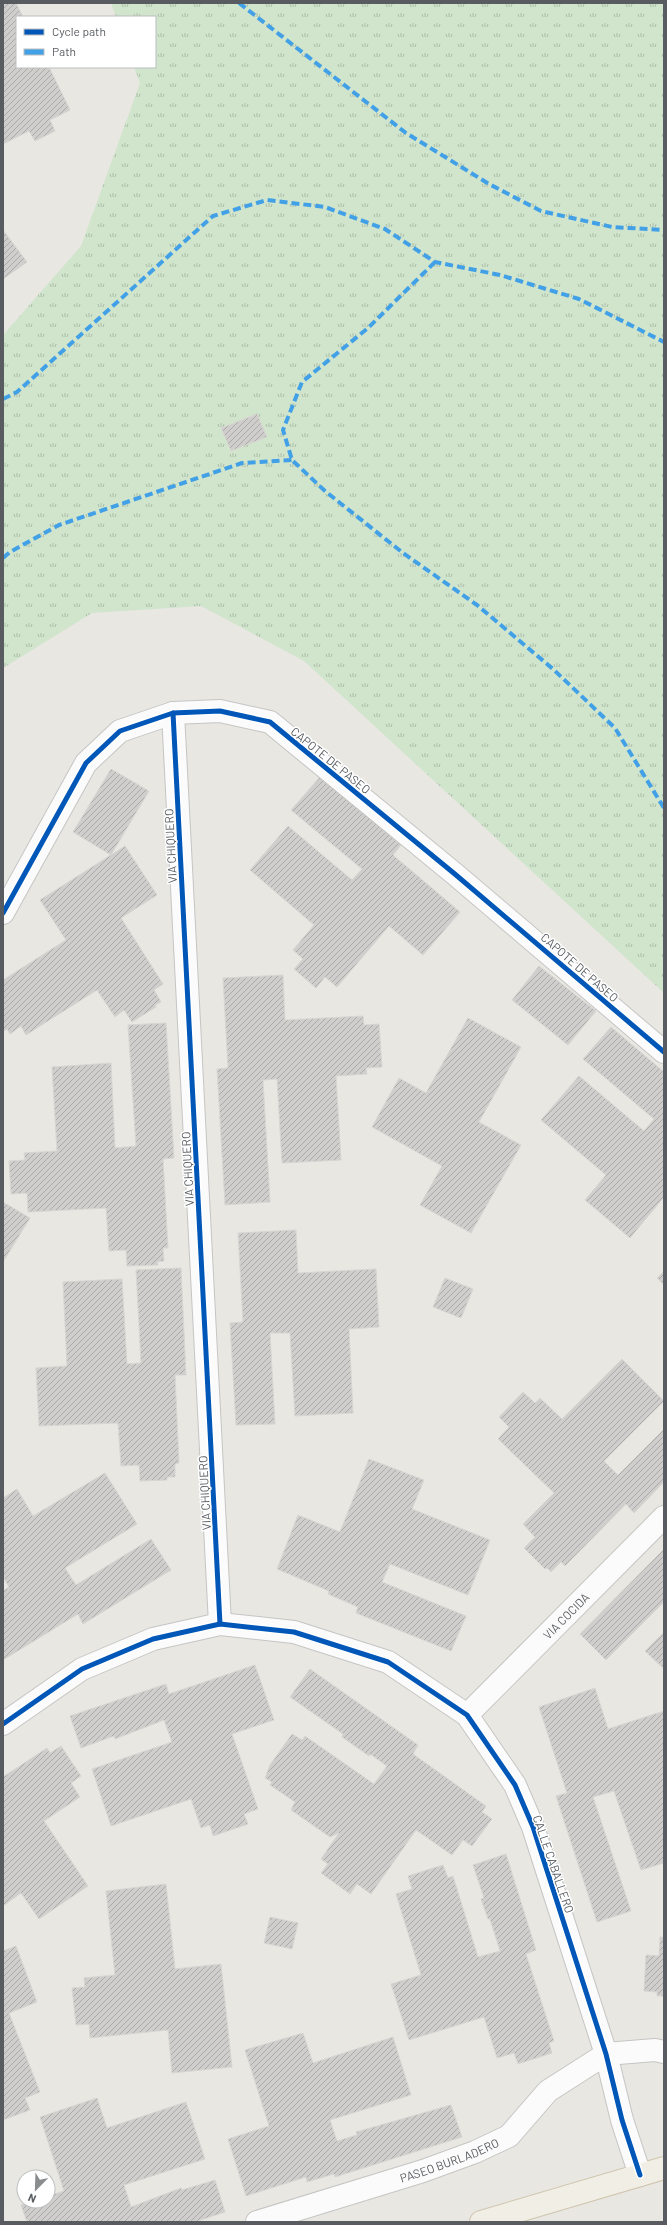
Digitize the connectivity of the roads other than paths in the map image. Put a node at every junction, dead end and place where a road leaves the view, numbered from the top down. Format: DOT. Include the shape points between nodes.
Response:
graph roads {
  1 [pos="173,713"];
  2 [pos="3,913"];
  3 [pos="664,1052"];
  4 [pos="664,1517"];
  5 [pos="220,1624"];
  6 [pos="467,1715"];
  7 [pos="3,1724"];
  8 [pos="664,2052"];
  9 [pos="606,2054"];
  10 [pos="664,2168"];
  11 [pos="640,2175"];
  12 [pos="256,2222"];
  13 [pos="481,2222"];
  1 -- 2 [label="street, CAPOTE DE PASEO" via="120,732 86,763"];
  1 -- 3 [label="street, CAPOTE DE PASEO" via="220,711 270,722 456,875"];
  1 -- 5 [label="street, VIA CHIQUERO"];
  4 -- 6 [label="street, VIA COCIDA"];
  5 -- 6 [label="street, CALLE CABALLERO" via="294,1632 388,1662"];
  5 -- 7 [label="street, CALLE CABALLERO" via="152,1638 82,1669"];
  6 -- 9 [label="street, CALLE CABALLERO" via="515,1785 533,1827"];
  8 -- 9 [label="street, PASEO BURLADERO" via="655,2050"];
  9 -- 11 [label="street, CALLE CABALLERO" via="622,2120"];
  9 -- 12 [label="street, PASEO BURLADERO" via="548,2091 509,2136 475,2152 423,2171"];
  10 -- 11 [label="main road"];
  11 -- 13 [label="main road"];
}
